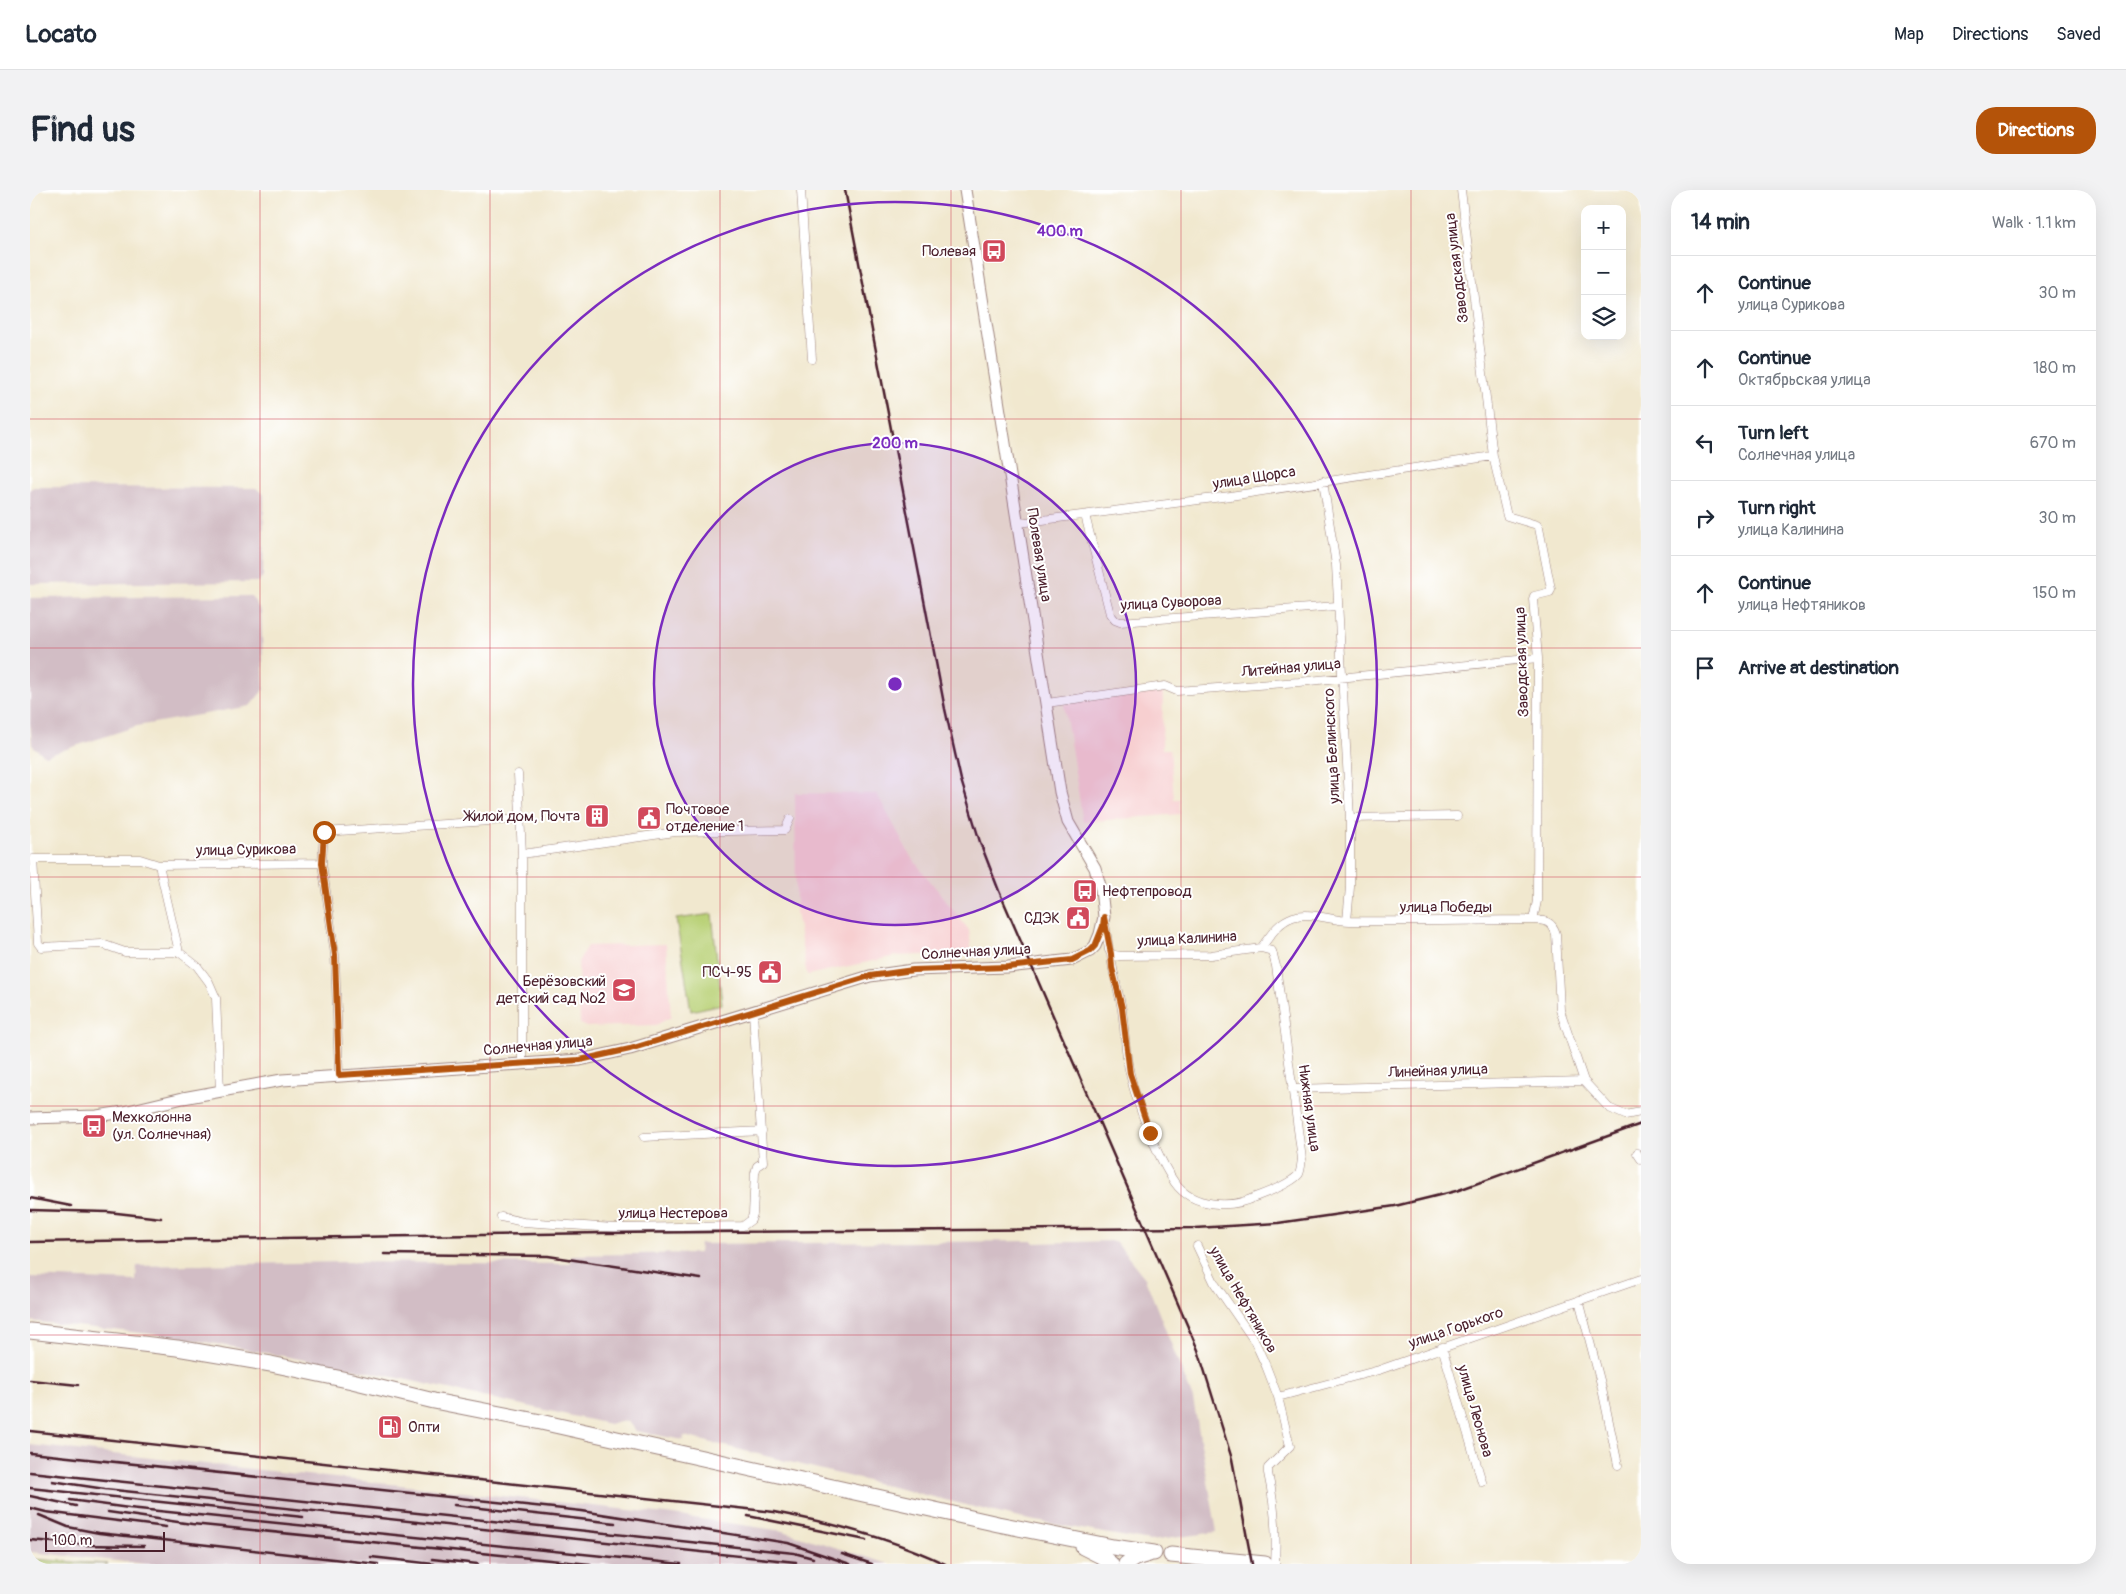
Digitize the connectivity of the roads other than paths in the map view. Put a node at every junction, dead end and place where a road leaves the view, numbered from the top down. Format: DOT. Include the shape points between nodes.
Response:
graph roads {
  1 [pos="801,190"];
  2 [pos="965,190"];
  3 [pos="1461,190"];
  4 [pos="812,359"];
  5 [pos="1493,456"];
  6 [pos="1324,481"];
  7 [pos="1084,516"];
  8 [pos="1019,523"];
  9 [pos="1338,606"];
  10 [pos="1538,658"];
  11 [pos="1341,677"];
  12 [pos="1047,703"];
  13 [pos="518,774"];
  14 [pos="1457,816"];
  15 [pos="1350,818"];
  16 [pos="520,819"];
  17 [pos="790,819"];
  18 [pos="522,854"];
  19 [pos="322,863"];
  20 [pos="159,865"];
  21 [pos="1104,917"];
  22 [pos="1533,920"];
  23 [pos="1347,921"];
  24 [pos="1261,948"];
  25 [pos="179,952"];
  26 [pos="1111,954"];
  27 [pos="753,1013"];
  28 [pos="522,1064"];
  29 [pos="339,1075"];
  30 [pos="1584,1081"];
  31 [pos="1292,1089"];
  32 [pos="220,1091"];
  33 [pos="1641,1112"];
  34 [pos="30,1118"];
  35 [pos="762,1131"];
  36 [pos="644,1137"];
  37 [pos="501,1217"];
  38 [pos="1197,1246"];
  39 [pos="1641,1279"];
  40 [pos="1579,1300"];
  41 [pos="30,1331"];
  42 [pos="1442,1347"];
  43 [pos="1278,1397"];
  44 [pos="1618,1465"];
  45 [pos="1482,1482"];
  46 [pos="1046,1534"];
  47 [pos="1154,1553"];
  48 [pos="1171,1555"];
  49 [pos="1244,1563"];
  50 [pos="1111,1564"];
  51 [pos="1126,1564"];
  52 [pos="1185,1564"];
  53 [pos="1265,1564"];
  54 [pos="1275,1564"];
  1 -- 4 [label="street"];
  2 -- 8 [label="street, Полевая улица"];
  3 -- 5 [label="street, Заводская улица"];
  5 -- 6 [label="street, улица Щорса"];
  5 -- 10 [label="street, Заводская улица" via="1508,516 1540,528 1551,589 1533,599"];
  6 -- 7 [label="street, улица Щорса"];
  6 -- 9 [label="street, улица Белинского" via="1336,565"];
  7 -- 8 [label="street, улица Щорса"];
  7 -- 9 [label="street, улица Суворова" via="1110,614 1120,622"];
  8 -- 12 [label="street, Полевая улица"];
  9 -- 11 [label="street, улица Белинского"];
  10 -- 11 [label="street, Литейная улица"];
  10 -- 22 [label="street, Заводская улица" via="1537,901"];
  11 -- 12 [label="street, Литейная улица" via="1177,691 1165,686"];
  11 -- 15 [label="street, улица Белинского"];
  12 -- 21 [label="street, Полевая улица" via="1064,808 1095,868"];
  13 -- 16 [label="street"];
  14 -- 15 [label="street"];
  15 -- 23 [label="street, улица Белинского"];
  16 -- 18 [label="street"];
  16 -- 19 [label="street" via="324,832"];
  17 -- 18 [label="street" via="785,830 675,832"];
  18 -- 28 [label="street"];
  19 -- 20 [label="street, улица Сурикова"];
  19 -- 29 [label="street" via="335,955"];
  20 -- 25 [label="street"];
  20 -- 25 [label="street, улица Сурикова" via="140,859 33,859 38,943 41,947 102,944 124,952"];
  21 -- 26 [label="street"];
  21 -- 27 [label="street, Солнечная улица" via="1095,946 1072,960 1008,967 913,970 870,976"];
  22 -- 23 [label="street, улица Победы"];
  22 -- 30 [label="street, улица Победы" via="1545,920 1554,926 1560,1010"];
  23 -- 24 [label="street" via="1307,915 1291,918 1278,926"];
  24 -- 26 [label="street, улица Калинина" via="1211,955"];
  24 -- 31 [label="street, Нижняя улица" via="1272,951 1276,966"];
  25 -- 32 [label="street" via="201,971 216,998"];
  26 -- 31 [label="street, Нижняя улица" via="1130,1074 1150,1133 1183,1191 1214,1205 1246,1202 1298,1174 1302,1159"];
  27 -- 28 [label="street, Солнечная улица" via="622,1051 580,1060"];
  27 -- 35 [label="street, улица Нестерова"];
  28 -- 29 [label="street, Солнечная улица"];
  29 -- 32 [label="street, Солнечная улица" via="282,1080"];
  30 -- 31 [label="street, Линейная улица"];
  30 -- 33 [label="street" via="1609,1108 1626,1115"];
  32 -- 34 [label="street, Солнечная улица" via="98,1116"];
  35 -- 36 [label="street"];
  35 -- 37 [label="street, улица Нестерова" via="763,1162 755,1173 753,1214 743,1226 615,1228 523,1222"];
  38 -- 43 [label="street, улица Нефтяников" via="1215,1284 1254,1342"];
  39 -- 40 [label="street, улица Горького"];
  40 -- 42 [label="street, улица Горького"];
  40 -- 44 [label="street"];
  41 -- 46 [label="highway" via="177,1348 270,1364"];
  42 -- 43 [label="street, улица Горького" via="1379,1370"];
  42 -- 45 [label="street, улица Леонова"];
  43 -- 54 [label="street, улица Нефтяников" via="1290,1446 1268,1468 1275,1503"];
  46 -- 47 [label="highway"];
  46 -- 50 [label="highway" via="1081,1546"];
  47 -- 48 [label="highway"];
  47 -- 51 [label="highway" via="1134,1558"];
  48 -- 49 [label="highway"];
  48 -- 52 [label="highway"];
  49 -- 53 [label="highway"];
}
